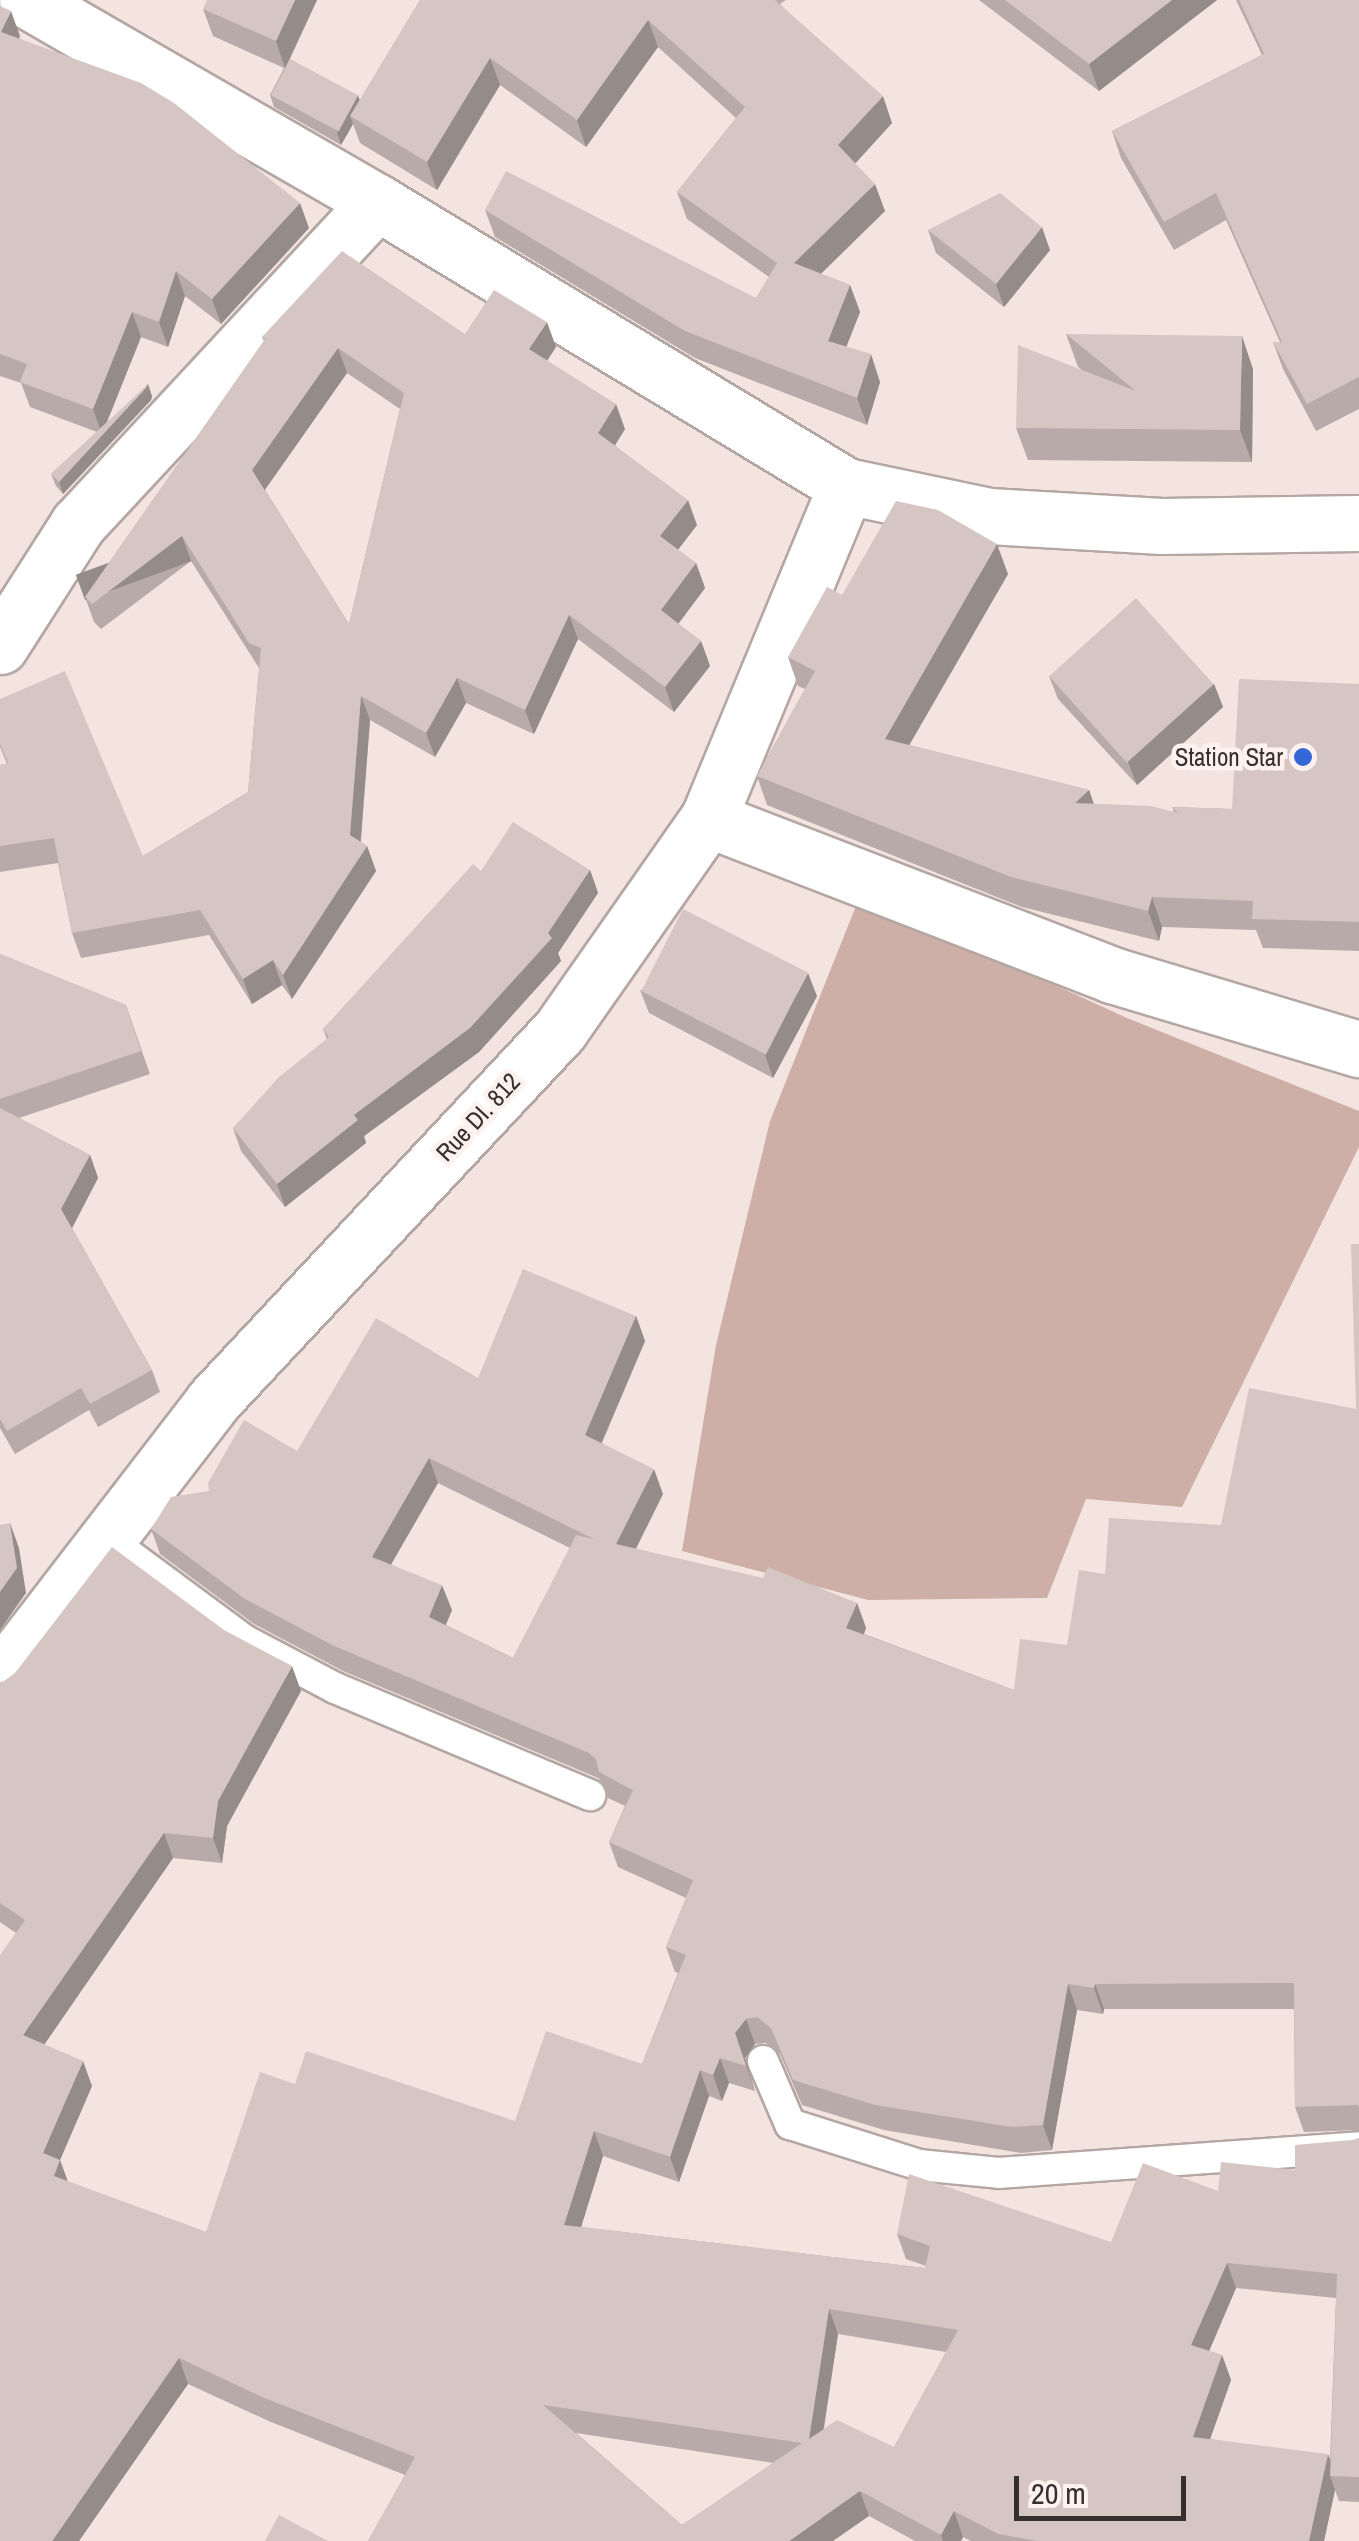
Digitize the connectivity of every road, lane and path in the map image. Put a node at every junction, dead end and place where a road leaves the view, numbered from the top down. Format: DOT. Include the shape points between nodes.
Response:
graph roads {
  1 [pos="27,0"];
  2 [pos="377,202"];
  3 [pos="846,486"];
  4 [pos="1359,523"];
  5 [pos="0,646"];
  6 [pos="708,819"];
  7 [pos="1359,1049"];
  8 [pos="109,1540"];
  9 [pos="0,1678"];
  10 [pos="590,1794"];
  11 [pos="763,2061"];
  12 [pos="1359,2146"];
  1 -- 2 [label="street"];
  2 -- 3 [label="street"];
  2 -- 5 [label="street" via="78,524"];
  3 -- 4 [label="street" via="989,516 1162,526"];
  3 -- 6 [label="street, Rue DI. 812"];
  6 -- 7 [label="street" via="1112,975"];
  6 -- 8 [label="street, Rue DI. 812" via="560,1030 213,1400"];
  8 -- 9 [label="street, Rue DI. 812"];
  8 -- 10 [label="lane" via="259,1648 335,1688"];
  11 -- 12 [label="lane" via="790,2124 919,2164 999,2173"];
}
